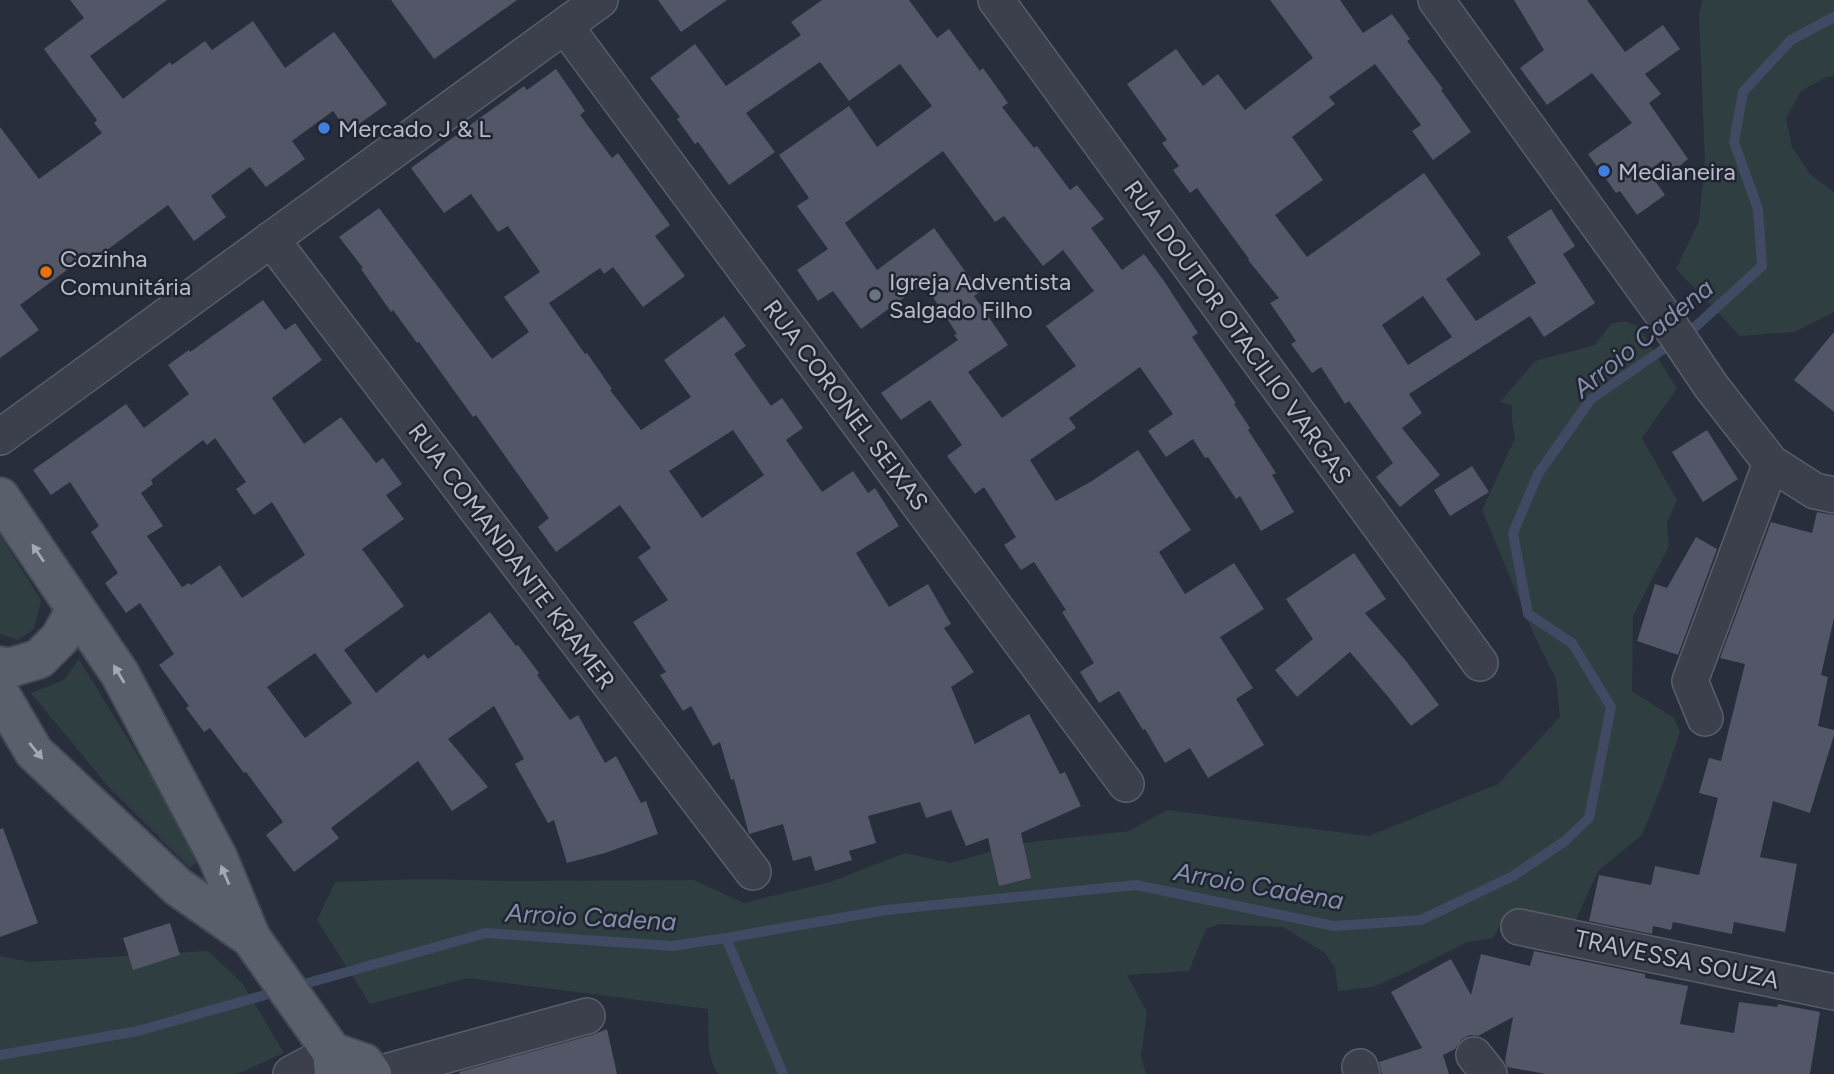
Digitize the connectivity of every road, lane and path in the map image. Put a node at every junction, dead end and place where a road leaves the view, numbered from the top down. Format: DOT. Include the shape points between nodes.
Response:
graph roads {
  1 [pos="600,0"];
  2 [pos="996,0"];
  3 [pos="1436,0"];
  4 [pos="565,26"];
  5 [pos="271,239"];
  6 [pos="0,437"];
  7 [pos="1771,463"];
  8 [pos="1834,495"];
  9 [pos="0,497"];
  10 [pos="76,609"];
  11 [pos="1480,663"];
  12 [pos="0,667"];
  13 [pos="0,694"];
  14 [pos="1705,719"];
  15 [pos="1126,783"];
  16 [pos="753,872"];
  17 [pos="1519,927"];
  18 [pos="251,938"];
  19 [pos="1834,992"];
  20 [pos="587,1016"];
  21 [pos="328,1053"];
  22 [pos="291,1074"];
  23 [pos="372,1074"];
  24 [pos="379,1074"];
  1 -- 4 [label="street"];
  2 -- 11 [label="street, RUA DOUTOR OTACILIO VARGAS"];
  3 -- 7 [label="street"];
  4 -- 5 [label="street"];
  4 -- 15 [label="street, RUA CORONEL SEIXAS"];
  5 -- 6 [label="street"];
  5 -- 16 [label="street, RUA COMANDANTE KRAMER"];
  7 -- 8 [label="street" via="1815,491"];
  7 -- 14 [label="street" via="1690,681"];
  10 -- 9 [label="main road, one-way"];
  10 -- 12 [label="main road" via="60,638 39,659"];
  18 -- 10 [label="main road, one-way" via="218,858 120,674"];
  13 -- 18 [label="main road, one-way" via="34,752 178,887"];
  17 -- 19 [label="street, TRAVESSA SOUZA"];
  18 -- 21 [label="main road"];
  20 -- 24 [label="street"];
  21 -- 22 [label="street"];
  21 -- 23 [label="main road" via="365,1063"];
}
